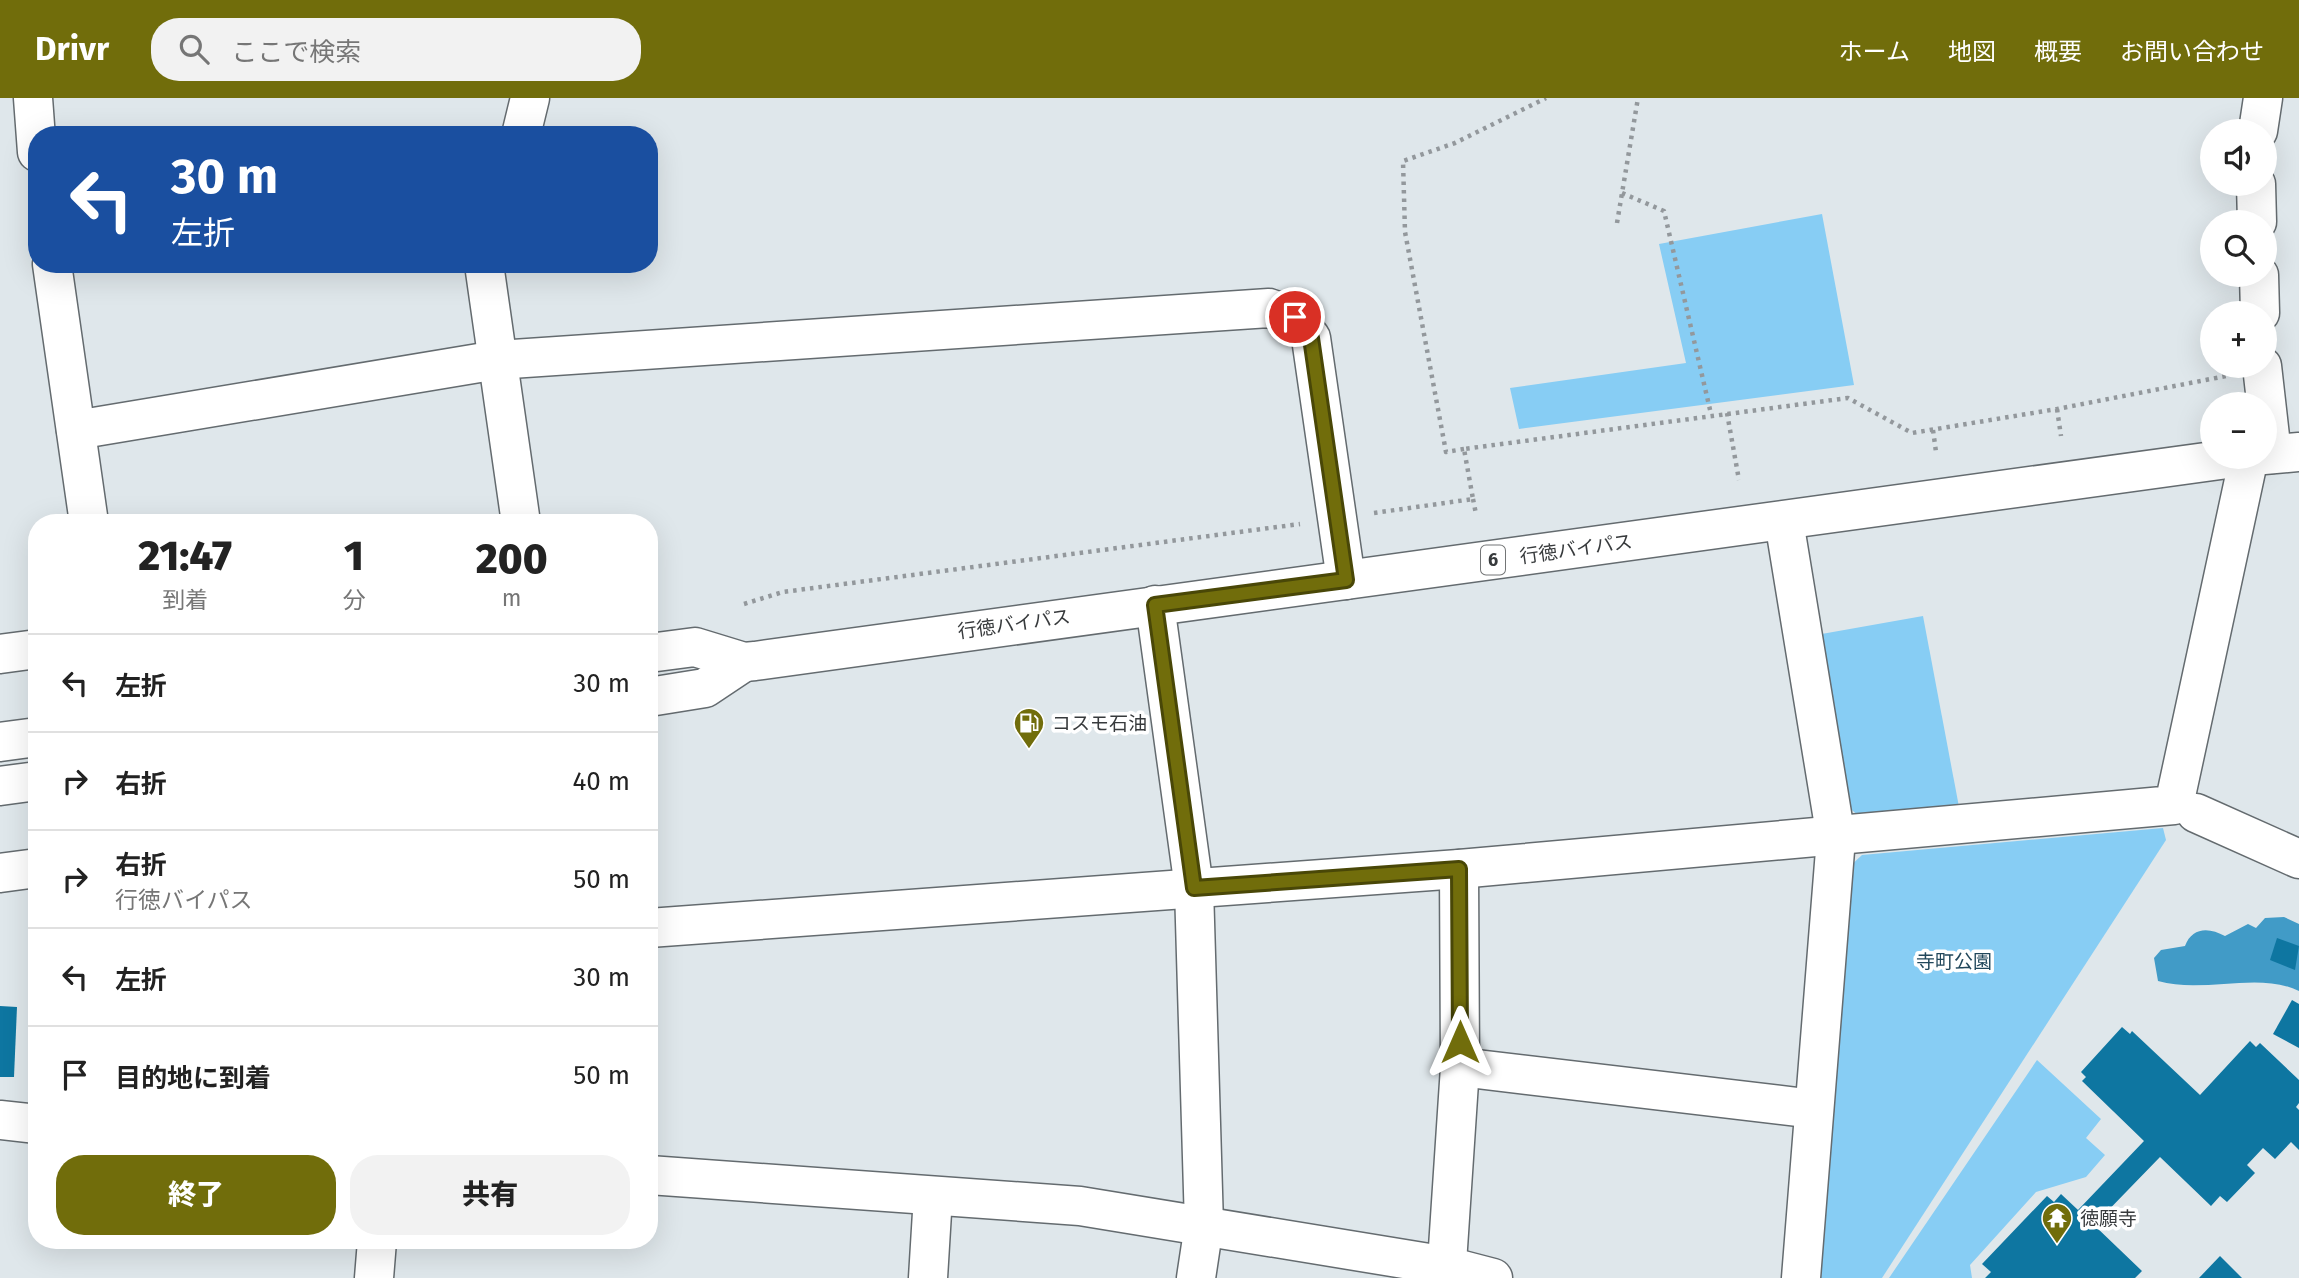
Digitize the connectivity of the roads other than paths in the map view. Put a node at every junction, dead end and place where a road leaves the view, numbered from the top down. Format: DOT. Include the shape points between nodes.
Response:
graph roads {
  1 [pos="33,98"];
  2 [pos="530,98"];
  3 [pos="2263,98"];
  4 [pos="2260,119"];
  5 [pos="35,126"];
  6 [pos="524,126"];
  7 [pos="53,273"];
  8 [pos="485,273"];
  9 [pos="497,360"];
  10 [pos="76,430"];
  11 [pos="2200,464"];
  12 [pos="2261,469"];
  13 [pos="88,514"];
  14 [pos="520,514"];
  15 [pos="1784,521"];
  16 [pos="1346,580"];
  17 [pos="1155,605"];
  18 [pos="28,650"];
  19 [pos="658,652"];
  20 [pos="0,654"];
  21 [pos="744,662"];
  22 [pos="658,696"];
  23 [pos="28,738"];
  24 [pos="0,742"];
  25 [pos="28,782"];
  26 [pos="0,786"];
  27 [pos="2196,813"];
  28 [pos="1836,838"];
  29 [pos="2299,859"];
  30 [pos="28,869"];
  31 [pos="1459,869"];
  32 [pos="0,873"];
  33 [pos="1194,888"];
  34 [pos="658,927"];
  35 [pos="1460,1067"];
  36 [pos="1814,1109"];
  37 [pos="0,1120"];
  38 [pos="28,1123"];
  39 [pos="658,1176"];
  40 [pos="933,1196"];
  41 [pos="1204,1225"];
  42 [pos="376,1249"];
  43 [pos="1446,1272"];
  44 [pos="374,1278"];
  45 [pos="928,1278"];
  46 [pos="1196,1278"];
  47 [pos="1493,1278"];
  48 [pos="1801,1278"];
  1 -- 5 [label="street"];
  2 -- 6 [label="street"];
  3 -- 4 [label="street"];
  7 -- 10 [label="street"];
  8 -- 9 [label="street"];
  9 -- 10 [label="street"];
  9 -- 14 [label="street"];
  9 -- 16 [label="street" via="1269,308 1295,317 1311,338"];
  10 -- 13 [label="street"];
  11 -- 15 [label="street, 行徳バイパス / 6"];
  12 -- 28 [label="street" via="2174,806"];
  15 -- 16 [label="street, 行徳バイパス / 6"];
  15 -- 28 [label="street"];
  16 -- 17 [label="street, 行徳バイパス / 6"];
  17 -- 21 [label="street, 行徳バイパス / 6"];
  17 -- 33 [label="street"];
  18 -- 20 [label="street"];
  19 -- 21 [label="street, 行徳バイパス / 6" via="695,647"];
  21 -- 22 [label="street, 行徳バイパス / 6" via="705,688"];
  23 -- 24 [label="street"];
  25 -- 26 [label="street"];
  27 -- 29 [label="street"];
  28 -- 31 [label="street"];
  28 -- 36 [label="street"];
  30 -- 32 [label="street"];
  31 -- 33 [label="street"];
  31 -- 35 [label="street"];
  33 -- 34 [label="street"];
  33 -- 41 [label="street"];
  35 -- 36 [label="street"];
  35 -- 43 [label="street"];
  36 -- 48 [label="street"];
  37 -- 38 [label="street"];
  39 -- 40 [label="street"];
  40 -- 41 [label="street" via="1080,1206"];
  40 -- 45 [label="street"];
  41 -- 43 [label="street"];
  41 -- 46 [label="street"];
  42 -- 44 [label="street"];
  43 -- 47 [label="street"];
}
